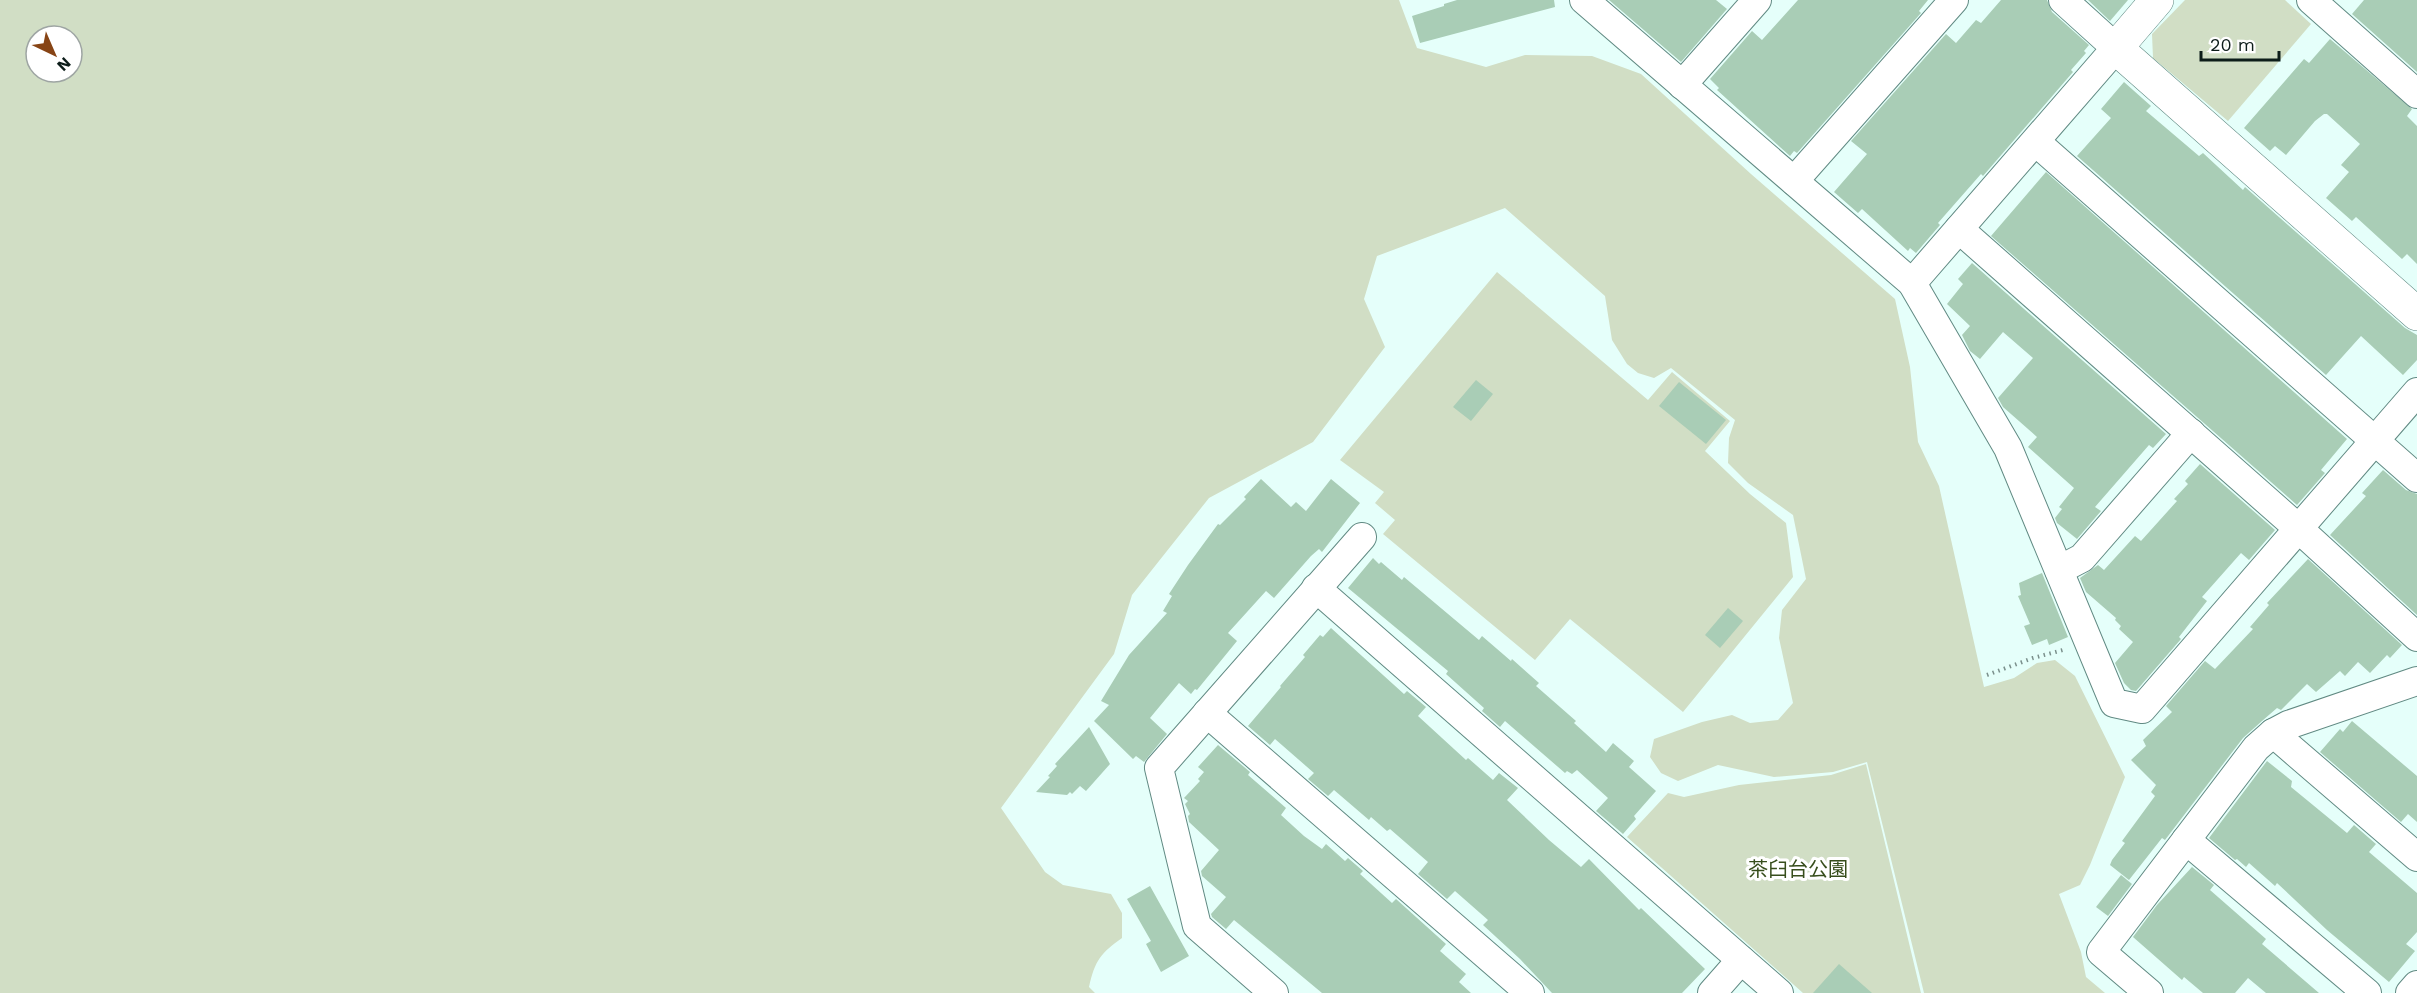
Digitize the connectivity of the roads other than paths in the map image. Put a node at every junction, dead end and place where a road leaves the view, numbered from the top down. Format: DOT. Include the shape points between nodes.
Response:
graph roads {
  1 [pos="1584,0"];
  2 [pos="1757,0"];
  3 [pos="1954,0"];
  4 [pos="2063,0"];
  5 [pos="2157,0"];
  6 [pos="2311,0"];
  7 [pos="2116,48"];
  8 [pos="1682,85"];
  9 [pos="2417,94"];
  10 [pos="2036,142"];
  11 [pos="1794,181"];
  12 [pos="1959,229"];
  13 [pos="1912,282"];
  14 [pos="2417,314"];
  15 [pos="2417,392"];
  16 [pos="2191,433"];
  17 [pos="2376,440"];
  18 [pos="2417,478"];
  19 [pos="2300,529"];
  20 [pos="1362,537"];
  21 [pos="2059,570"];
  22 [pos="1316,588"];
  23 [pos="2417,637"];
  24 [pos="2417,681"];
  25 [pos="1207,713"];
  26 [pos="2273,733"];
  27 [pos="2187,840"];
  28 [pos="2417,857"];
  29 [pos="1741,960"];
  30 [pos="2417,985"];
  31 [pos="1274,993"];
  32 [pos="1530,993"];
  33 [pos="1712,993"];
  34 [pos="1779,993"];
  35 [pos="2149,993"];
  36 [pos="2367,993"];
  37 [pos="2410,993"];
  1 -- 8 [label="street"];
  2 -- 8 [label="street"];
  3 -- 11 [label="street"];
  4 -- 7 [label="street"];
  5 -- 7 [label="street"];
  6 -- 9 [label="street"];
  7 -- 10 [label="street"];
  7 -- 14 [label="street"];
  8 -- 11 [label="street"];
  10 -- 12 [label="street"];
  10 -- 17 [label="street"];
  11 -- 13 [label="street"];
  12 -- 13 [label="street"];
  12 -- 16 [label="street"];
  13 -- 21 [label="street" via="2008,448"];
  15 -- 17 [label="street"];
  16 -- 19 [label="street"];
  16 -- 21 [label="street" via="2082,558"];
  17 -- 18 [label="street"];
  17 -- 19 [label="street"];
  19 -- 21 [label="street" via="2142,709 2114,703"];
  19 -- 23 [label="street"];
  20 -- 22 [label="street"];
  22 -- 25 [label="street"];
  22 -- 29 [label="street"];
  24 -- 26 [label="street"];
  25 -- 31 [label="street" via="1159,768 1197,926"];
  25 -- 32 [label="street"];
  26 -- 27 [label="street" via="2256,748"];
  26 -- 28 [label="street"];
  27 -- 35 [label="street" via="2101,952"];
  27 -- 36 [label="street"];
  29 -- 33 [label="street"];
  29 -- 34 [label="street"];
  30 -- 37 [label="street"];
}
